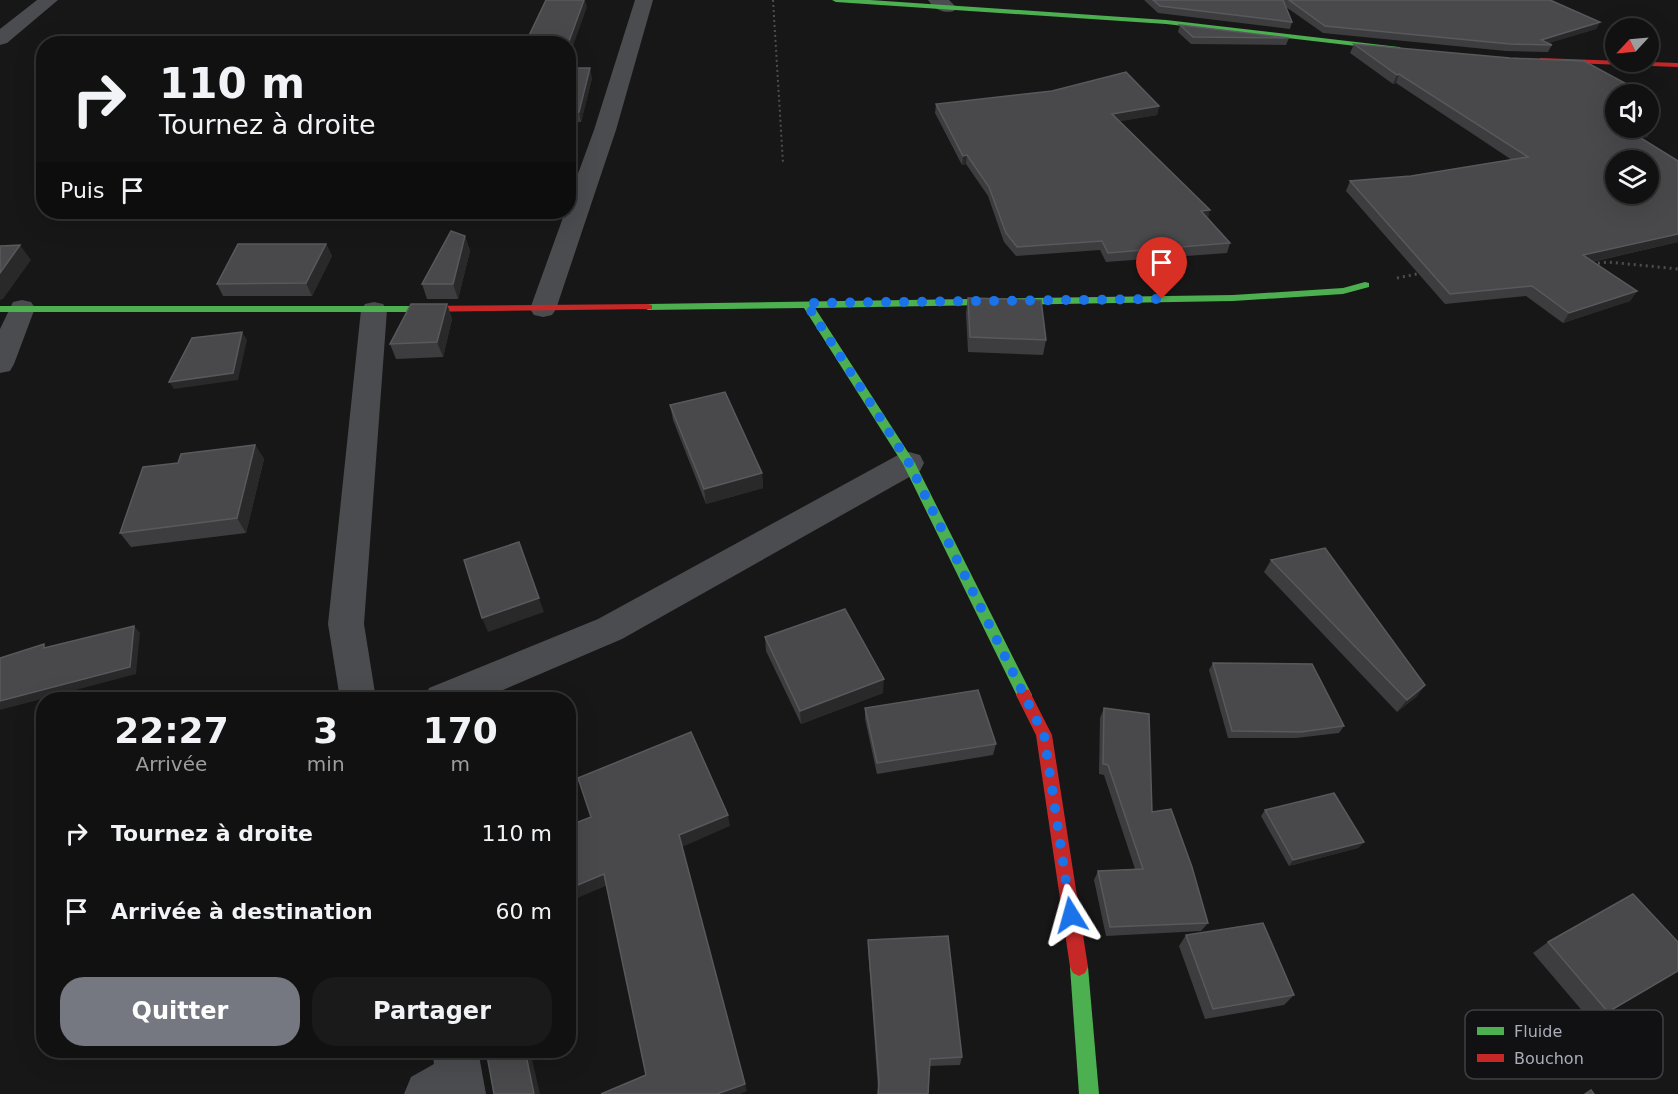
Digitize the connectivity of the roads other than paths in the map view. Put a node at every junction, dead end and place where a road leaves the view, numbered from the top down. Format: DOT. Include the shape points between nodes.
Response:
graph roads {
  1 [pos="50,0"];
  2 [pos="644,0"];
  3 [pos="836,0"];
  4 [pos="942,4"];
  5 [pos="0,39"];
  6 [pos="1412,51"];
  7 [pos="1530,60"];
  8 [pos="1678,65"];
  9 [pos="576,214"];
  10 [pos="574,219"];
  11 [pos="1365,285"];
  12 [pos="806,303"];
  13 [pos="11,308"];
  14 [pos="543,309"];
  15 [pos="374,310"];
  16 [pos="0,364"];
  17 [pos="909,463"];
  18 [pos="357,692"];
  19 [pos="459,692"];
  20 [pos="1089,1094"];
  1 -- 5 [label="street"];
  2 -- 9 [label="street"];
  3 -- 4 [label="street"];
  4 -- 6 [label="street" via="1166,22"];
  7 -- 8 [label="street"];
  10 -- 14 [label="street"];
  11 -- 12 [label="street" via="1343,291 1233,298"];
  12 -- 14 [label="street"];
  12 -- 17 [label="street"];
  13 -- 15 [label="street"];
  13 -- 16 [label="street"];
  14 -- 15 [label="street"];
  15 -- 18 [label="street" via="346,624"];
  17 -- 19 [label="street" via="610,629"];
  17 -- 20 [label="street" via="1044,735 1081,982"];
}
